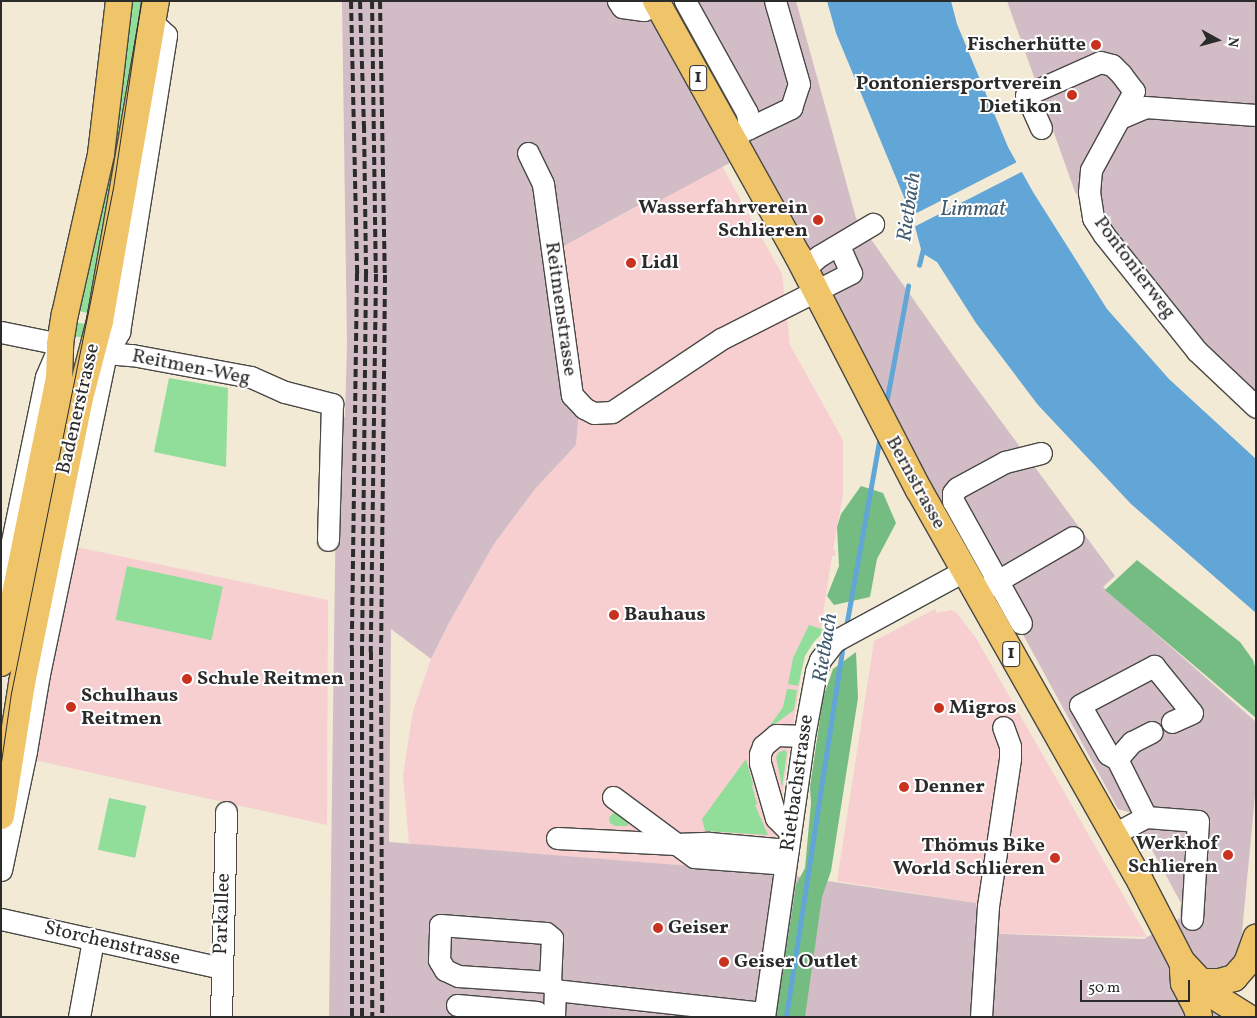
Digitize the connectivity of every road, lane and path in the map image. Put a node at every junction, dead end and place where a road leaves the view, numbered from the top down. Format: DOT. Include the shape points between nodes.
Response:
graph roads {
  1 [pos="618,1"];
  2 [pos="685,1"];
  3 [pos="775,1"];
  4 [pos="657,2"];
  5 [pos="115,3"];
  6 [pos="154,12"];
  7 [pos="1256,115"];
  8 [pos="1122,117"];
  9 [pos="1041,128"];
  10 [pos="740,133"];
  11 [pos="528,153"];
  12 [pos="873,224"];
  13 [pos="839,246"];
  14 [pos="810,280"];
  15 [pos="1,332"];
  16 [pos="60,344"];
  17 [pos="99,353"];
  18 [pos="1256,407"];
  19 [pos="1042,453"];
  20 [pos="1073,537"];
  21 [pos="328,540"];
  22 [pos="964,571"];
  23 [pos="987,587"];
  24 [pos="1,594"];
  25 [pos="1021,623"];
  26 [pos="1,663"];
  27 [pos="1172,722"];
  28 [pos="1003,727"];
  29 [pos="1152,732"];
  30 [pos="804,736"];
  31 [pos="1117,759"];
  32 [pos="613,797"];
  33 [pos="226,812"];
  34 [pos="1,816"];
  35 [pos="1146,817"];
  36 [pos="1114,834"];
  37 [pos="557,838"];
  38 [pos="676,844"];
  39 [pos="788,849"];
  40 [pos="1,870"];
  41 [pos="1,919"];
  42 [pos="1192,919"];
  43 [pos="1256,938"];
  44 [pos="93,940"];
  45 [pos="1182,962"];
  46 [pos="222,968"];
  47 [pos="1200,982"];
  48 [pos="553,986"];
  49 [pos="457,1005"];
  50 [pos="1256,1005"];
  51 [pos="710,1012"];
  52 [pos="1201,1014"];
  53 [pos="545,1015"];
  54 [pos="764,1015"];
  55 [pos="78,1017"];
  56 [pos="222,1017"];
  57 [pos="982,1017"];
  58 [pos="1247,1017"];
  59 [pos="1254,1017"];
  1 -- 4 [label="street" via="622,7 644,10"];
  2 -- 10 [label="street" via="747,113"];
  3 -- 10 [label="street" via="799,84 791,108"];
  4 -- 10 [label="main road, Bernstrasse / 1"];
  5 -- 16 [label="main road, Badenerstrasse" via="101,154"];
  6 -- 17 [label="main road, Badenerstrasse" via="100,321"];
  7 -- 8 [label="street" via="1145,107"];
  8 -- 9 [label="street, Pontonierweg" via="1134,91 1112,65 1100,62 1026,95"];
  8 -- 18 [label="street, Pontonierweg" via="1091,170 1089,192 1093,218 1197,351"];
  10 -- 14 [label="main road, Bernstrasse / 1"];
  11 -- 14 [label="street, Reitmenstrasse" via="543,184 572,395 594,413 612,412"];
  12 -- 13 [label="street"];
  13 -- 14 [label="street" via="820,256"];
  13 -- 14 [label="street" via="851,273"];
  14 -- 22 [label="main road, Bernstrasse / 1" via="893,443"];
  15 -- 16 [label="street"];
  16 -- 17 [label="main road"];
  16 -- 24 [label="street" via="46,377"];
  16 -- 26 [label="main road, Badenerstrasse" via="59,379"];
  17 -- 21 [label="street, Reitmen-Weg" via="132,355 251,378 285,392 332,404"];
  17 -- 34 [label="main road, Badenerstrasse" via="22,683"];
  17 -- 40 [label="street"];
  19 -- 23 [label="street" via="1005,462 953,493 953,501"];
  20 -- 23 [label="street"];
  22 -- 23 [label="main road, Bernstrasse / 1"];
  22 -- 30 [label="street, Rietbachstrasse" via="835,641 820,660 816,671"];
  23 -- 25 [label="street"];
  23 -- 36 [label="main road, Bernstrasse / 1"];
  27 -- 31 [label="street" via="1192,713 1154,666 1080,705 1108,754"];
  28 -- 57 [label="street" via="1010,746 1010,758 988,906"];
  29 -- 31 [label="street" via="1132,742"];
  30 -- 39 [label="street, Rietbachstrasse"];
  30 -- 39 [label="street" via="776,735 763,746 760,754 776,818"];
  31 -- 35 [label="street"];
  32 -- 38 [label="street"];
  33 -- 46 [label="street, Parkallee"];
  35 -- 36 [label="street"];
  35 -- 42 [label="street" via="1198,821"];
  36 -- 45 [label="main road, Bernstrasse / 1"];
  37 -- 38 [label="street"];
  38 -- 39 [label="street"];
  39 -- 54 [label="street, Rietbachstrasse"];
  41 -- 44 [label="street, Storchenstrasse"];
  43 -- 47 [label="main road" via="1247,963 1234,978"];
  44 -- 46 [label="street, Storchenstrasse"];
  44 -- 55 [label="street"];
  45 -- 47 [label="main road, Bernstrasse / 1"];
  45 -- 52 [label="main road, Bernstrasse" via="1184,983"];
  46 -- 56 [label="street, Parkallee"];
  47 -- 58 [label="main road, Bernstrasse / 1" via="1214,996"];
  48 -- 48 [label="street" via="552,938 546,933 440,925 439,960 445,970 458,976"];
  48 -- 51 [label="street"];
  48 -- 53 [label="street"];
  49 -- 53 [label="street"];
  50 -- 59 [label="main road"];
  51 -- 54 [label="street"];
}
